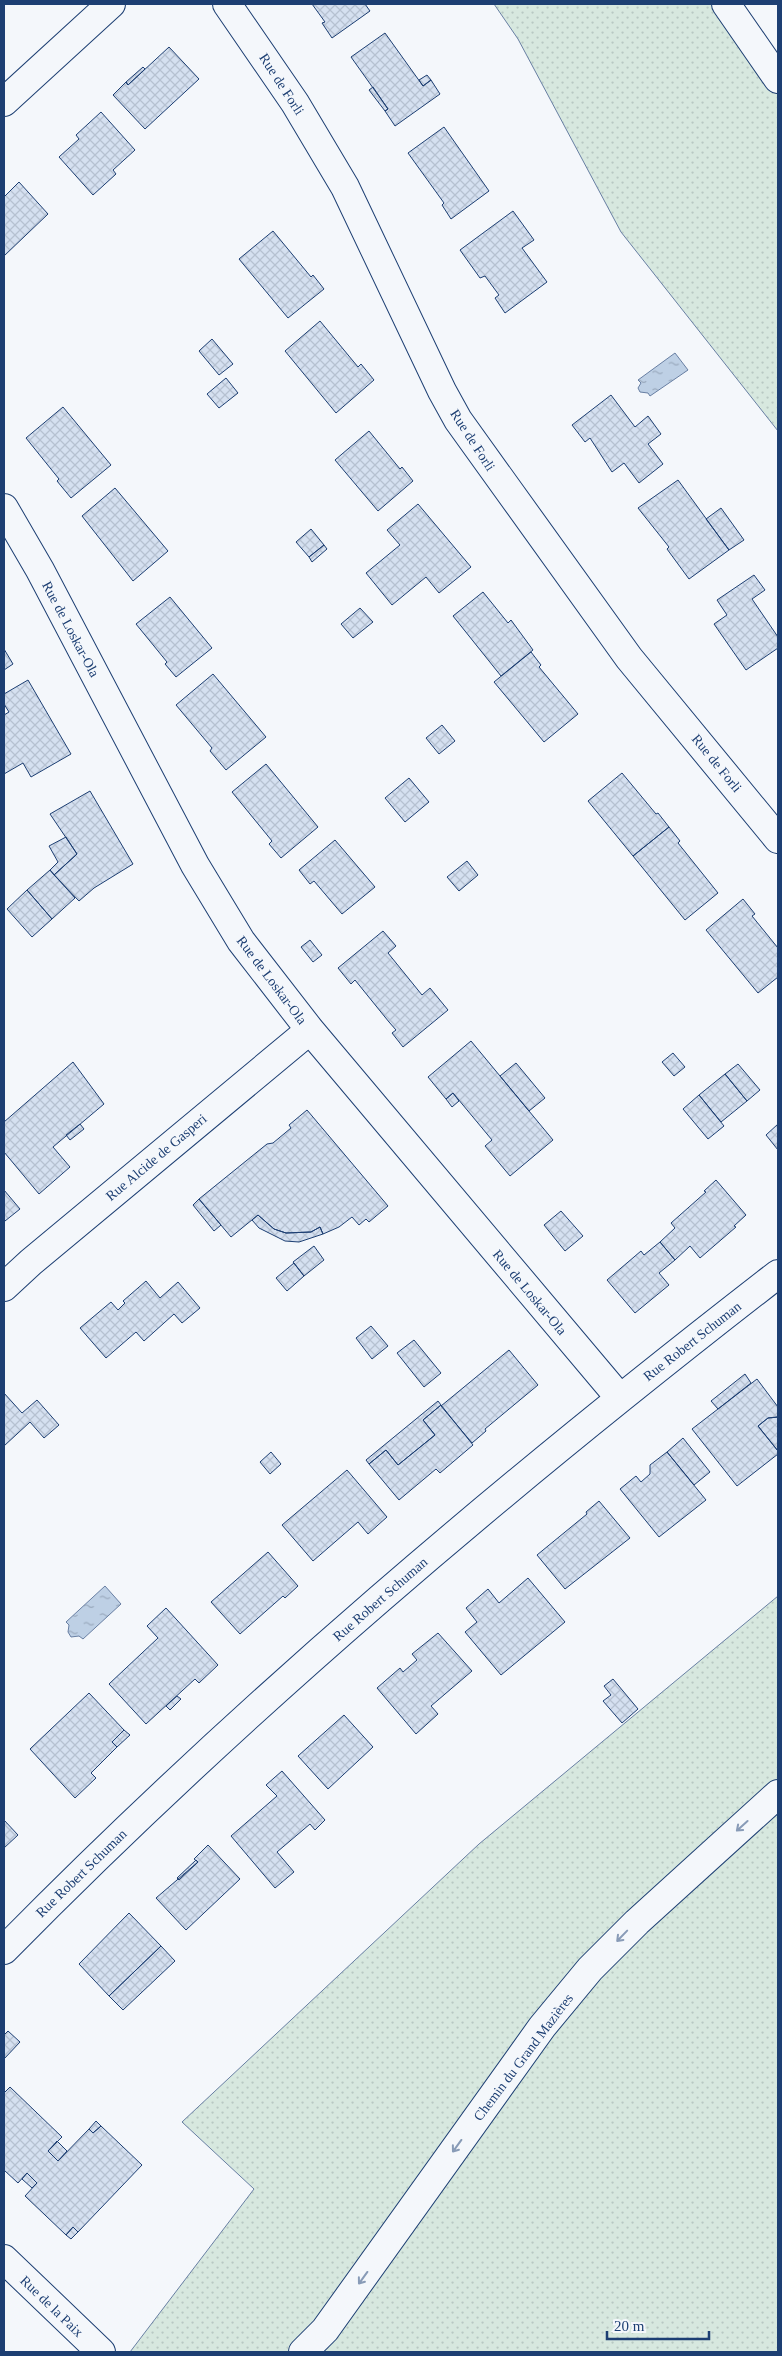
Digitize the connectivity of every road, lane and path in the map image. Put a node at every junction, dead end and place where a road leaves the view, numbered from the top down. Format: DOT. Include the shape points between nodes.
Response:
graph roads {
  1 [pos="110,4"];
  2 [pos="227,4"];
  3 [pos="726,4"];
  4 [pos="778,79"];
  5 [pos="4,102"];
  6 [pos="4,508"];
  7 [pos="778,839"];
  8 [pos="310,1030"];
  9 [pos="778,1274"];
  10 [pos="4,1287"];
  11 [pos="619,1398"];
  12 [pos="778,1794"];
  13 [pos="4,1950"];
  14 [pos="4,2259"];
  15 [pos="101,2352"];
  16 [pos="302,2352"];
  1 -- 5 [label="street"];
  2 -- 7 [label="street, Rue de Forli" via="295,103 345,187 458,420 629,658"];
  3 -- 4 [label="street"];
  6 -- 8 [label="street, Rue de Loskar-Ola" via="218,905 241,941"];
  8 -- 10 [label="street, Rue Alcide de Gasperi"];
  8 -- 11 [label="street, Rue de Loskar-Ola"];
  9 -- 11 [label="street, Rue Robert Schuman"];
  11 -- 13 [label="street, Rue Robert Schuman" via="419,1564 254,1709 91,1862"];
  12 -- 16 [label="street, Chemin du Grand Mazières, one-way" via="636,1922 590,1969 542,2027 326,2330"];
  14 -- 15 [label="street, Rue de la Paix"];
}
